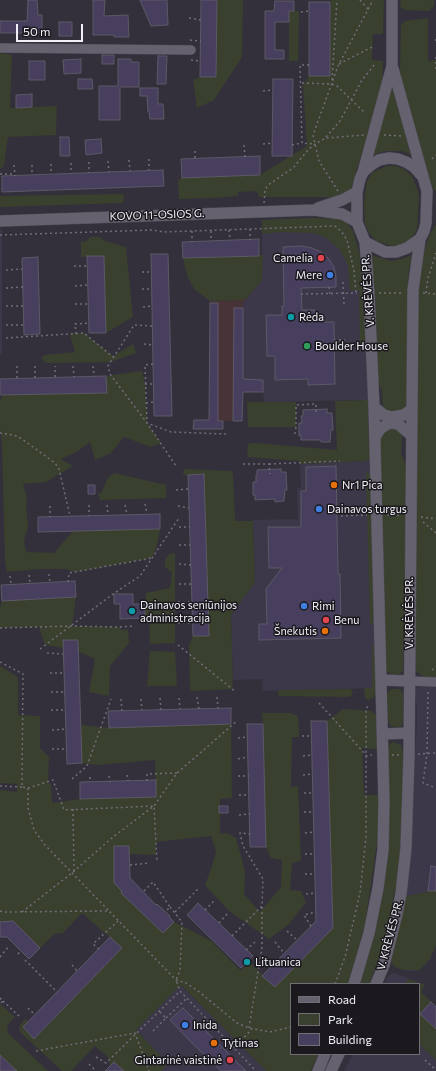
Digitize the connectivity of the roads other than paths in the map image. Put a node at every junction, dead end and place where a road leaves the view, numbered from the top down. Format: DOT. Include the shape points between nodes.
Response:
graph roads {
  1 [pos="392,0"];
  2 [pos="0,48"];
  3 [pos="190,50"];
  4 [pos="392,65"];
  5 [pos="363,172"];
  6 [pos="423,177"];
  7 [pos="357,192"];
  8 [pos="432,194"];
  9 [pos="314,210"];
  10 [pos="436,214"];
  11 [pos="0,221"];
  12 [pos="357,222"];
  13 [pos="426,223"];
  14 [pos="420,239"];
  15 [pos="365,242"];
  16 [pos="374,407"];
  17 [pos="412,409"];
  18 [pos="411,435"];
  19 [pos="374,437"];
  20 [pos="381,680"];
  21 [pos="409,681"];
  22 [pos="436,682"];
  23 [pos="382,734"];
  24 [pos="409,734"];
  25 [pos="354,983"];
  26 [pos="376,983"];
  27 [pos="325,1055"];
  28 [pos="339,1055"];
  29 [pos="318,1071"];
  30 [pos="331,1071"];
  1 -- 4 [label="main road"];
  2 -- 3 [label="street"];
  4 -- 5 [label="main road"];
  4 -- 6 [label="main road"];
  5 -- 6 [label="main road" via="379,160 388,158 406,162"];
  5 -- 7 [label="main road"];
  6 -- 8 [label="main road"];
  7 -- 9 [label="main road, KOVO 11-OSIOS G."];
  7 -- 12 [label="main road"];
  8 -- 13 [label="main road"];
  9 -- 11 [label="main road, KOVO 11-OSIOS G."];
  9 -- 12 [label="main road, KOVO 11-OSIOS G." via="342,214"];
  10 -- 13 [label="main road"];
  12 -- 15 [label="main road"];
  13 -- 14 [label="main road"];
  14 -- 15 [label="main road" via="407,248 391,252"];
  14 -- 17 [label="main road, V. KRĖVĖS PR." via="413,294"];
  15 -- 16 [label="main road, V. KRĖVĖS PR."];
  16 -- 17 [label="main road" via="384,415 392,417 404,415"];
  16 -- 19 [label="main road, V. KRĖVĖS PR."];
  17 -- 18 [label="main road, V. KRĖVĖS PR."];
  18 -- 19 [label="main road" via="398,424 391,423 380,429"];
  18 -- 21 [label="main road, V. KRĖVĖS PR."];
  19 -- 20 [label="main road, V. KRĖVĖS PR."];
  20 -- 21 [label="main road"];
  20 -- 23 [label="main road, V. KRĖVĖS PR."];
  21 -- 22 [label="street"];
  21 -- 24 [label="main road, V. KRĖVĖS PR."];
  23 -- 24 [label="main road"];
  23 -- 25 [label="main road, V. KRĖVĖS PR." via="383,850 369,933"];
  24 -- 26 [label="main road, V. KRĖVĖS PR." via="406,848 401,894 386,958"];
  27 -- 29 [label="main road"];
  28 -- 30 [label="main road"];
}
